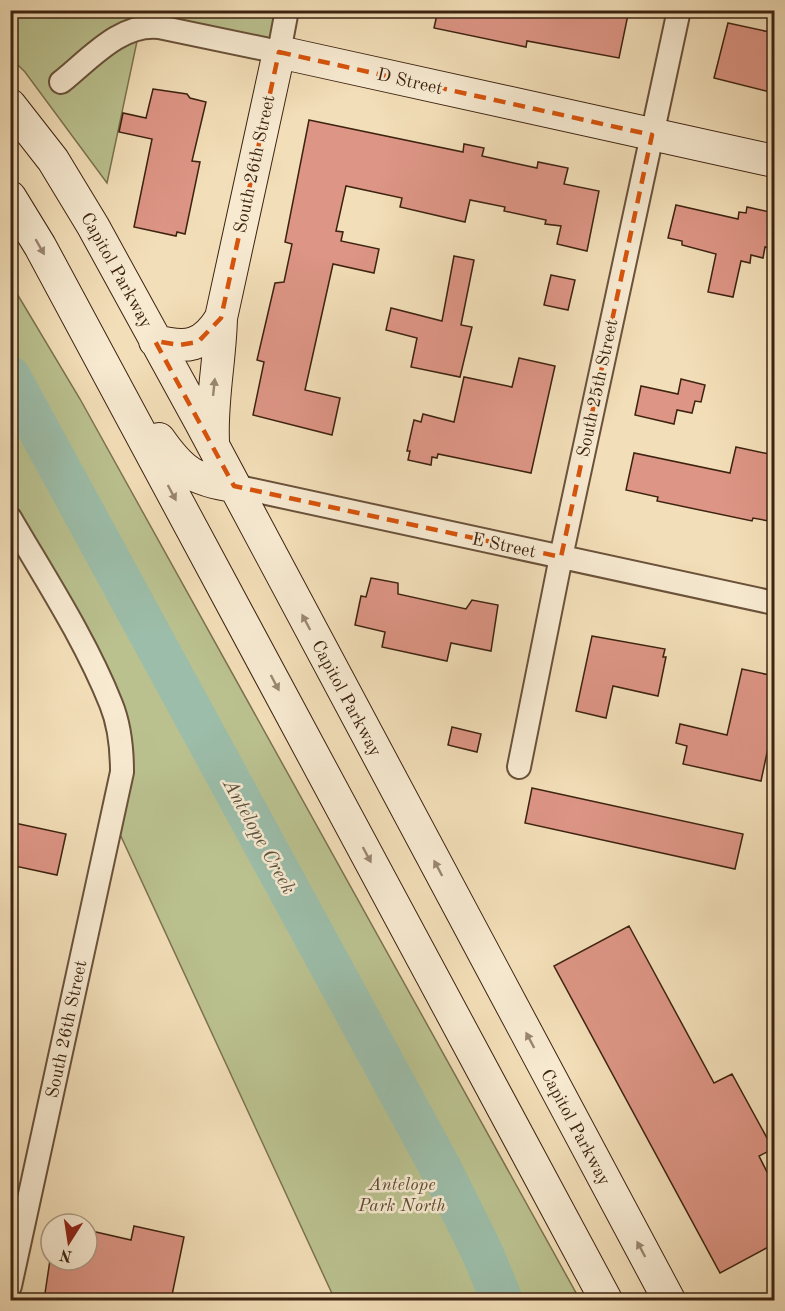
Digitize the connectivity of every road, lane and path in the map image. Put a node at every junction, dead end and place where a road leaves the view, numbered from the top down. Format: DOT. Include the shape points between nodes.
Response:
graph roads {
  1 [pos="287,10"];
  2 [pos="679,10"];
  3 [pos="279,52"];
  4 [pos="61,82"];
  5 [pos="10,105"];
  6 [pos="652,135"];
  7 [pos="774,162"];
  8 [pos="10,197"];
  9 [pos="221,318"];
  10 [pos="83,326"];
  11 [pos="155,341"];
  12 [pos="213,445"];
  13 [pos="234,486"];
  14 [pos="10,518"];
  15 [pos="561,557"];
  16 [pos="774,603"];
  17 [pos="519,767"];
  18 [pos="10,1287"];
  19 [pos="606,1300"];
  20 [pos="669,1300"];
  1 -- 3 [label="street, South 26th Street"];
  2 -- 6 [label="street, South 25th Street"];
  3 -- 4 [label="street, D Street" via="159,27 140,27 117,38"];
  3 -- 6 [label="main road, D Street"];
  3 -- 9 [label="main road, South 26th Street"];
  5 -- 11 [label="main road, Capitol Parkway" via="71,188"];
  6 -- 7 [label="main road, D Street"];
  6 -- 15 [label="street, South 25th Street"];
  8 -- 10 [label="main road, one-way"];
  9 -- 11 [label="main road, South 26th Street" via="211,334 198,342 179,345"];
  12 -- 9 [label="main road, South 26th Street, one-way"];
  10 -- 13 [label="main road" via="174,460 201,480"];
  10 -- 19 [label="main road, one-way"];
  11 -- 12 [label="main road, Capitol Parkway"];
  12 -- 13 [label="main road, Capitol Parkway"];
  13 -- 15 [label="street, E Street"];
  20 -- 13 [label="main road, Capitol Parkway, one-way"];
  14 -- 18 [label="street, South 26th Street" via="111,704 121,741 122,772"];
  15 -- 16 [label="street, E Street"];
  15 -- 17 [label="street, South 25th Street"];
}
